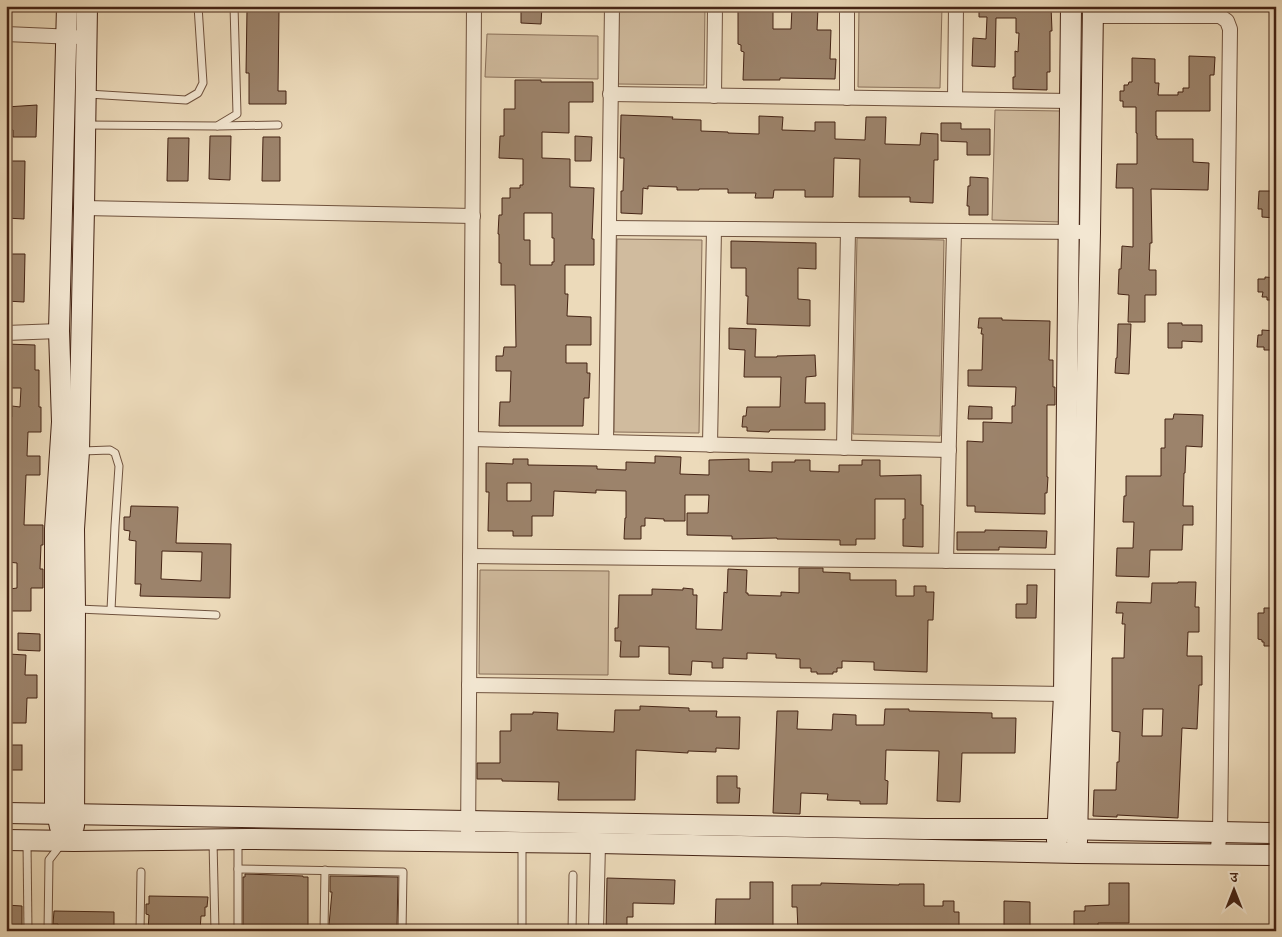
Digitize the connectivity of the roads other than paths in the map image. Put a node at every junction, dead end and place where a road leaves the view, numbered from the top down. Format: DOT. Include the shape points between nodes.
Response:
graph roads {
  1 [pos="67,6"];
  2 [pos="87,6"];
  3 [pos="198,6"];
  4 [pos="234,6"];
  5 [pos="474,6"];
  6 [pos="612,6"];
  7 [pos="715,6"];
  8 [pos="847,6"];
  9 [pos="956,6"];
  10 [pos="1072,6"];
  11 [pos="1093,11"];
  12 [pos="6,34"];
  13 [pos="66,36"];
  14 [pos="86,38"];
  15 [pos="86,94"];
  16 [pos="610,94"];
  17 [pos="714,96"];
  18 [pos="847,98"];
  19 [pos="954,99"];
  20 [pos="1071,101"];
  21 [pos="86,125"];
  22 [pos="278,125"];
  23 [pos="217,126"];
  24 [pos="84,208"];
  25 [pos="472,216"];
  26 [pos="609,228"];
  27 [pos="714,229"];
  28 [pos="848,230"];
  29 [pos="954,231"];
  30 [pos="1069,232"];
  31 [pos="1090,232"];
  32 [pos="59,331"];
  33 [pos="6,333"];
  34 [pos="471,439"];
  35 [pos="606,442"];
  36 [pos="710,445"];
  37 [pos="844,448"];
  38 [pos="949,450"];
  39 [pos="79,451"];
  40 [pos="470,556"];
  41 [pos="946,561"];
  42 [pos="1065,562"];
  43 [pos="75,609"];
  44 [pos="111,610"];
  45 [pos="216,615"];
  46 [pos="469,685"];
  47 [pos="1064,694"];
  48 [pos="6,813"];
  49 [pos="65,814"];
  50 [pos="468,821"];
  51 [pos="1067,830"];
  52 [pos="1220,832"];
  53 [pos="1276,833"];
  54 [pos="238,838"];
  55 [pos="213,839"];
  56 [pos="6,840"];
  57 [pos="27,840"];
  58 [pos="69,841"];
  59 [pos="468,842"];
  60 [pos="522,842"];
  61 [pos="598,843"];
  62 [pos="1057,853"];
  63 [pos="1077,853"];
  64 [pos="1218,854"];
  65 [pos="1276,855"];
  66 [pos="238,868"];
  67 [pos="325,870"];
  68 [pos="141,872"];
  69 [pos="573,875"];
  70 [pos="28,931"];
  71 [pos="48,931"];
  72 [pos="140,931"];
  73 [pos="215,931"];
  74 [pos="238,931"];
  75 [pos="324,931"];
  76 [pos="402,931"];
  77 [pos="522,931"];
  78 [pos="572,931"];
  79 [pos="596,931"];
  1 -- 13 [label="street"];
  2 -- 14 [label="street"];
  3 -- 15 [label="lane" via="203,83 198,93 186,100"];
  4 -- 23 [label="lane" via="237,114"];
  5 -- 25 [label="street"];
  6 -- 16 [label="street"];
  7 -- 17 [label="street"];
  8 -- 18 [label="street"];
  9 -- 19 [label="street"];
  10 -- 20 [label="street"];
  11 -- 31 [label="street"];
  11 -- 52 [label="street" via="1220,16 1230,29"];
  12 -- 13 [label="street"];
  13 -- 14 [label="street"];
  13 -- 32 [label="street"];
  14 -- 15 [label="street"];
  15 -- 21 [label="street"];
  16 -- 17 [label="street"];
  16 -- 26 [label="street"];
  17 -- 18 [label="street"];
  18 -- 19 [label="street"];
  19 -- 20 [label="street"];
  20 -- 30 [label="street"];
  21 -- 23 [label="lane"];
  21 -- 24 [label="street"];
  22 -- 23 [label="lane"];
  24 -- 25 [label="street"];
  24 -- 39 [label="street"];
  25 -- 34 [label="street"];
  26 -- 27 [label="street"];
  26 -- 35 [label="street"];
  27 -- 28 [label="street"];
  27 -- 36 [label="street"];
  28 -- 29 [label="street"];
  28 -- 37 [label="street"];
  29 -- 30 [label="street"];
  29 -- 38 [label="street"];
  30 -- 31 [label="street"];
  30 -- 42 [label="street"];
  31 -- 51 [label="street"];
  32 -- 33 [label="street"];
  32 -- 49 [label="street" via="62,422 54,528 55,803"];
  34 -- 35 [label="street"];
  34 -- 40 [label="street"];
  35 -- 36 [label="street"];
  36 -- 37 [label="street"];
  37 -- 38 [label="street"];
  38 -- 41 [label="street"];
  39 -- 43 [label="street" via="74,529"];
  39 -- 44 [label="lane" via="110,450 115,453 119,466"];
  40 -- 41 [label="street"];
  40 -- 46 [label="street"];
  41 -- 42 [label="street"];
  42 -- 47 [label="street"];
  43 -- 44 [label="lane"];
  43 -- 49 [label="street"];
  44 -- 45 [label="lane"];
  46 -- 47 [label="street"];
  46 -- 50 [label="street"];
  47 -- 51 [label="street"];
  48 -- 49 [label="street"];
  49 -- 50 [label="street"];
  49 -- 58 [label="street"];
  50 -- 51 [label="street"];
  50 -- 59 [label="street"];
  51 -- 52 [label="street"];
  51 -- 62 [label="street"];
  51 -- 63 [label="street"];
  52 -- 53 [label="street"];
  52 -- 64 [label="street"];
  54 -- 55 [label="street"];
  54 -- 59 [label="street"];
  54 -- 66 [label="lane"];
  55 -- 58 [label="street"];
  55 -- 73 [label="lane"];
  56 -- 57 [label="street"];
  57 -- 58 [label="street"];
  57 -- 70 [label="lane"];
  58 -- 71 [label="lane" via="49,860"];
  59 -- 60 [label="street"];
  60 -- 61 [label="street"];
  60 -- 77 [label="lane"];
  61 -- 62 [label="street"];
  61 -- 79 [label="street"];
  62 -- 63 [label="street"];
  63 -- 64 [label="street"];
  64 -- 65 [label="street"];
  66 -- 67 [label="lane"];
  66 -- 74 [label="lane"];
  67 -- 75 [label="lane"];
  67 -- 76 [label="lane" via="403,872"];
  68 -- 72 [label="lane"];
  69 -- 78 [label="lane"];
}
